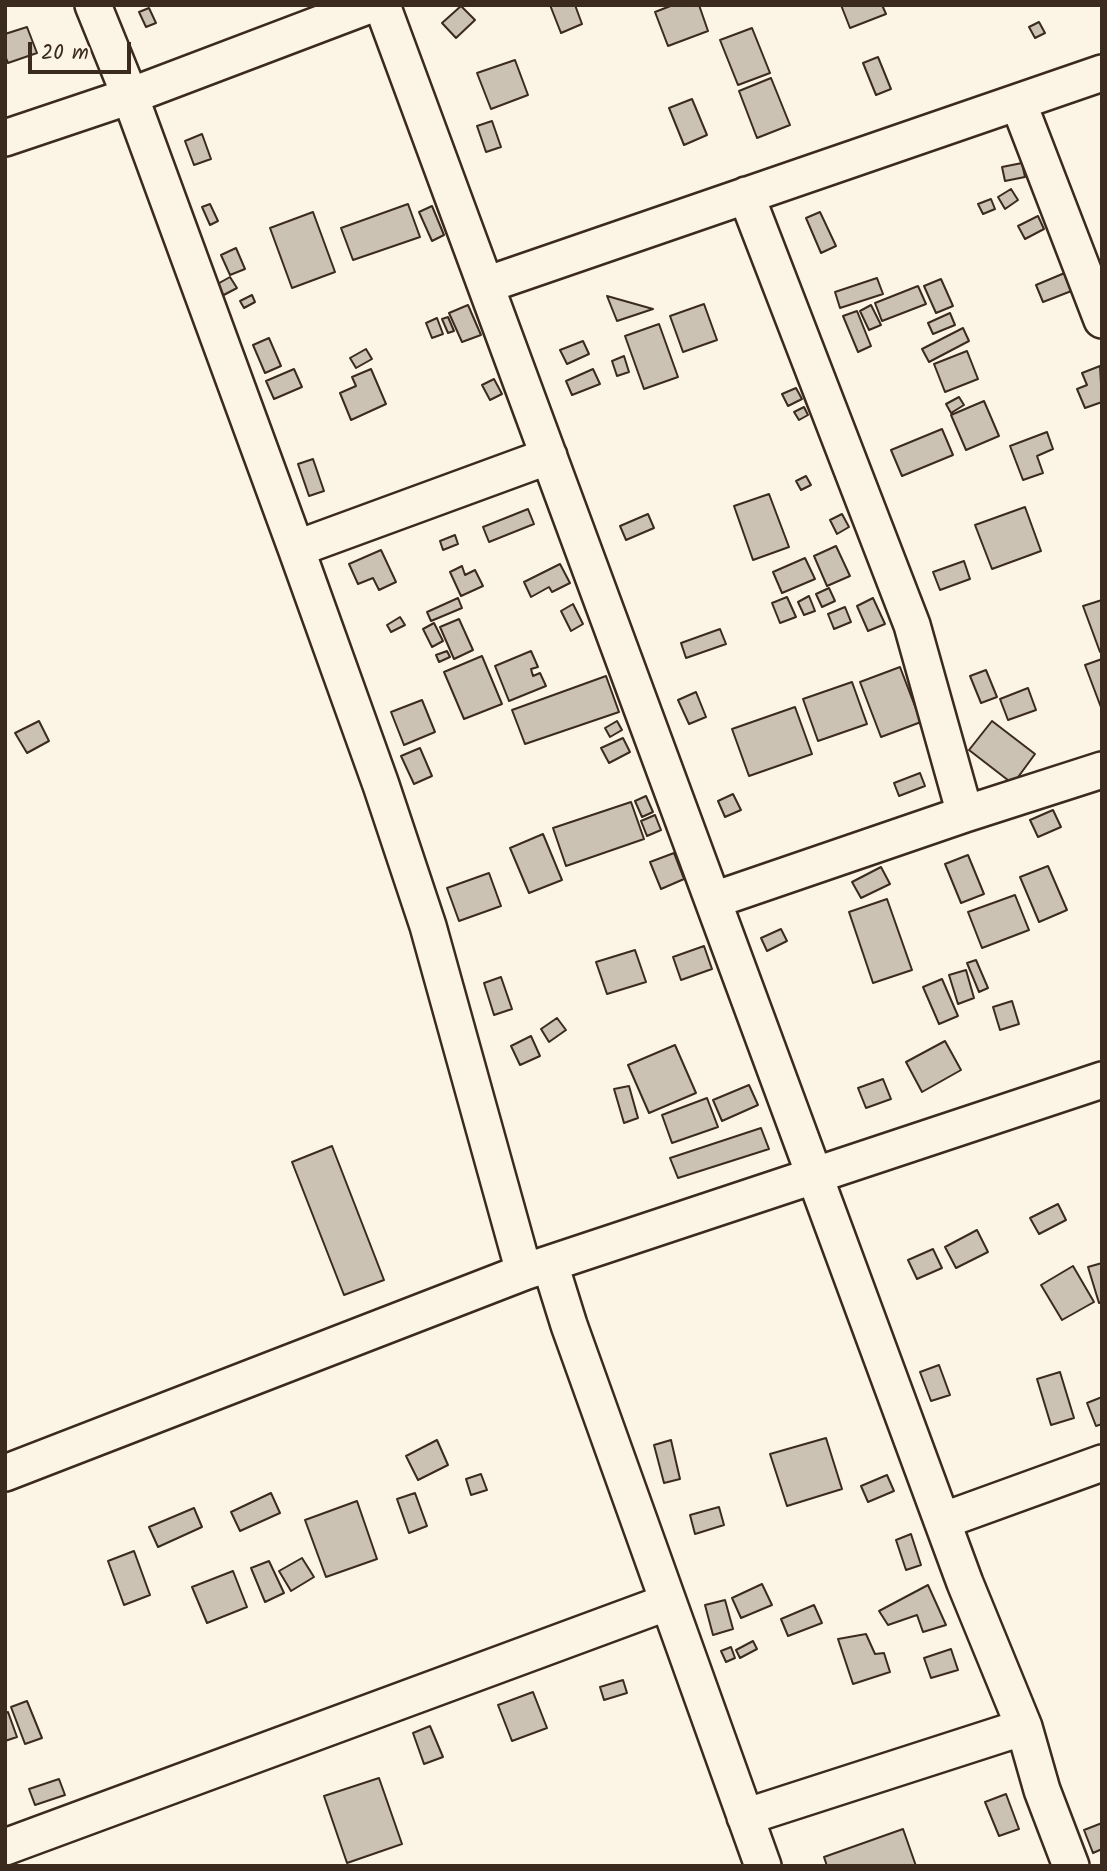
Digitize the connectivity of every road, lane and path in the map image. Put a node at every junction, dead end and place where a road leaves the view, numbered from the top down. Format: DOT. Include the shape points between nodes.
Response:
graph roads {
  1 [pos="93,5"];
  2 [pos="370,5"];
  3 [pos="382,5"];
  4 [pos="1102,73"];
  5 [pos="130,96"];
  6 [pos="1018,102"];
  7 [pos="5,138"];
  8 [pos="747,195"];
  9 [pos="486,285"];
  10 [pos="1102,320"];
  11 [pos="549,456"];
  12 [pos="298,551"];
  13 [pos="1102,770"];
  14 [pos="964,814"];
  15 [pos="714,900"];
  16 [pos="1102,1080"];
  17 [pos="816,1176"];
  18 [pos="537,1268"];
  19 [pos="1102,1463"];
  20 [pos="5,1473"];
  21 [pos="942,1521"];
  22 [pos="668,1602"];
  23 [pos="1024,1727"];
  24 [pos="745,1817"];
  25 [pos="5,1847"];
  26 [pos="763,1866"];
  27 [pos="1071,1866"];
  1 -- 5 [label="street"];
  2 -- 5 [label="street"];
  3 -- 9 [label="street"];
  4 -- 6 [label="street"];
  5 -- 7 [label="street"];
  5 -- 12 [label="street"];
  6 -- 8 [label="street"];
  6 -- 10 [label="street"];
  8 -- 9 [label="street"];
  8 -- 14 [label="street" via="912,625"];
  9 -- 11 [label="street"];
  11 -- 12 [label="street"];
  11 -- 15 [label="street"];
  12 -- 18 [label="street" via="428,926"];
  13 -- 14 [label="street"];
  14 -- 15 [label="street"];
  15 -- 17 [label="street"];
  16 -- 17 [label="street"];
  17 -- 18 [label="street"];
  17 -- 21 [label="street"];
  18 -- 20 [label="street"];
  18 -- 22 [label="street" via="569,1325"];
  19 -- 21 [label="street"];
  21 -- 23 [label="street"];
  22 -- 24 [label="street"];
  22 -- 25 [label="street"];
  23 -- 24 [label="street"];
  23 -- 27 [label="street"];
  24 -- 26 [label="street"];
}
